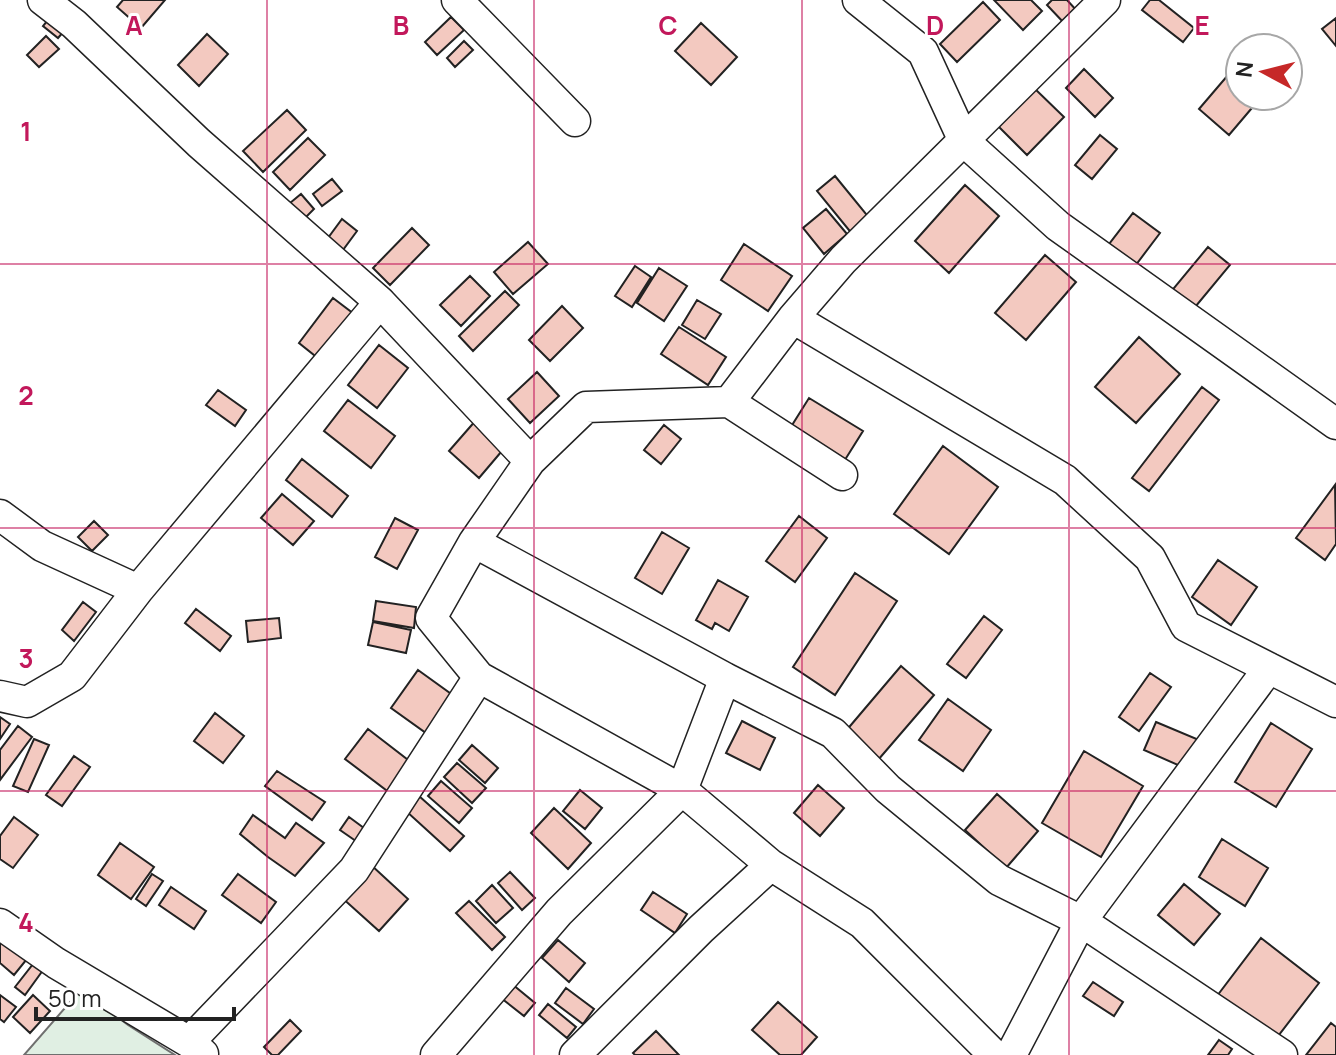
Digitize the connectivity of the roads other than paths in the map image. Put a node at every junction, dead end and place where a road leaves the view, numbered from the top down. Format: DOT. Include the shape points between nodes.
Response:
graph roads {
  1 [pos="43,0"];
  2 [pos="457,0"];
  3 [pos="858,0"];
  4 [pos="1105,0"];
  5 [pos="575,121"];
  6 [pos="964,141"];
  7 [pos="380,302"];
  8 [pos="793,318"];
  9 [pos="729,402"];
  10 [pos="1336,424"];
  11 [pos="530,461"];
  12 [pos="842,475"];
  13 [pos="0,515"];
  14 [pos="474,542"];
  15 [pos="138,590"];
  16 [pos="1269,668"];
  17 [pos="479,677"];
  18 [pos="725,678"];
  19 [pos="0,696"];
  20 [pos="1336,702"];
  21 [pos="682,790"];
  22 [pos="771,865"];
  23 [pos="1081,921"];
  24 [pos="0,924"];
  25 [pos="196,1048"];
  26 [pos="436,1055"];
  27 [pos="575,1055"];
  28 [pos="994,1055"];
  29 [pos="1011,1055"];
  30 [pos="1282,1055"];
  1 -- 7 [label="street"];
  2 -- 5 [label="street"];
  3 -- 6 [label="street" via="923,52"];
  4 -- 6 [label="street"];
  6 -- 8 [label="street" via="843,260"];
  6 -- 10 [label="street" via="1058,226"];
  7 -- 11 [label="street"];
  7 -- 15 [label="street"];
  8 -- 9 [label="street"];
  8 -- 16 [label="street" via="1065,480 1150,558 1186,626"];
  9 -- 11 [label="street" via="586,407"];
  9 -- 12 [label="street"];
  11 -- 14 [label="street"];
  13 -- 15 [label="street" via="42,546"];
  14 -- 17 [label="street" via="431,618"];
  14 -- 18 [label="street"];
  15 -- 19 [label="street" via="72,676 27,702"];
  16 -- 20 [label="street"];
  16 -- 23 [label="street"];
  17 -- 21 [label="street"];
  17 -- 25 [label="street" via="354,870"];
  18 -- 21 [label="street"];
  18 -- 23 [label="street" via="833,733 888,789 999,880"];
  21 -- 22 [label="street"];
  21 -- 26 [label="street" via="559,912"];
  22 -- 27 [label="street"];
  22 -- 28 [label="street" via="862,923"];
  23 -- 29 [label="street"];
  23 -- 30 [label="street"];
  24 -- 25 [label="street"];
}
